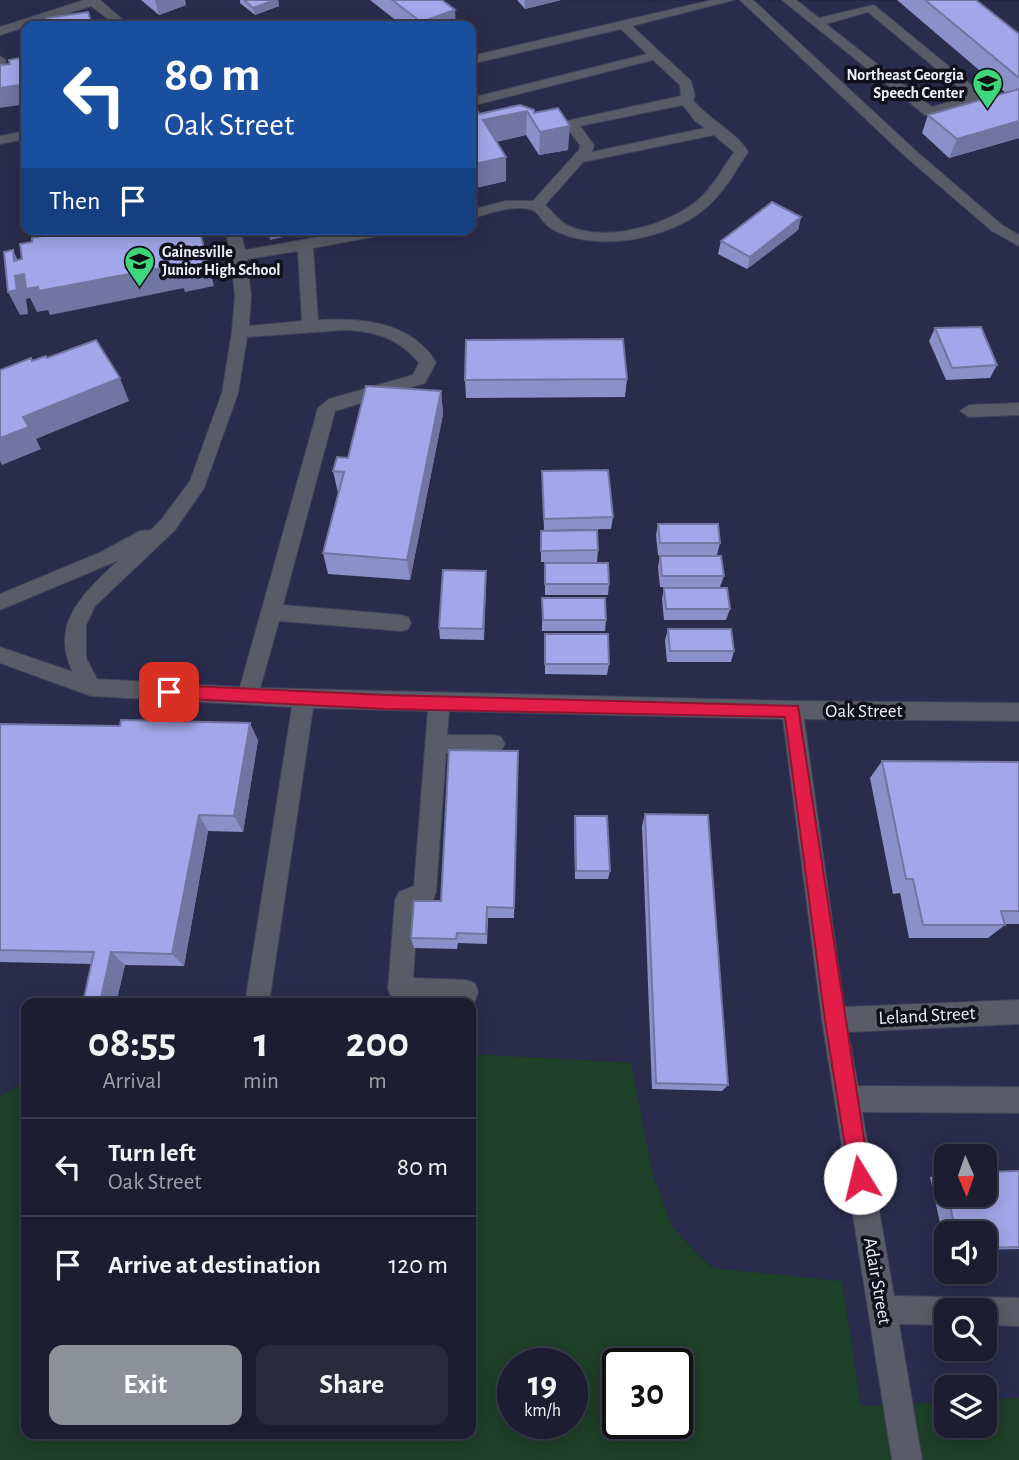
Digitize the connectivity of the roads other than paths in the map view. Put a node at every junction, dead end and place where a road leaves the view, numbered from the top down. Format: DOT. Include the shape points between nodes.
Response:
graph roads {
  1 [pos="93,0"];
  2 [pos="728,0"];
  3 [pos="746,0"];
  4 [pos="788,0"];
  5 [pos="30,21"];
  6 [pos="118,21"];
  7 [pos="816,23"];
  8 [pos="21,24"];
  9 [pos="623,24"];
  10 [pos="0,31"];
  11 [pos="656,55"];
  12 [pos="476,59"];
  13 [pos="686,100"];
  14 [pos="476,101"];
  15 [pos="476,103"];
  16 [pos="496,108"];
  17 [pos="716,130"];
  18 [pos="21,136"];
  19 [pos="0,140"];
  20 [pos="579,159"];
  21 [pos="536,206"];
  22 [pos="476,213"];
  23 [pos="234,235"];
  24 [pos="358,235"];
  25 [pos="1019,241"];
  26 [pos="305,245"];
  27 [pos="239,256"];
  28 [pos="310,326"];
  29 [pos="240,332"];
  30 [pos="1019,409"];
  31 [pos="969,411"];
  32 [pos="168,525"];
  33 [pos="0,602"];
  34 [pos="271,612"];
  35 [pos="401,623"];
  36 [pos="0,655"];
  37 [pos="91,687"];
  38 [pos="248,696"];
  39 [pos="304,699"];
  40 [pos="439,704"];
  41 [pos="792,710"];
  42 [pos="1019,712"];
  43 [pos="435,744"];
  44 [pos="494,744"];
  45 [pos="466,992"];
  46 [pos="258,998"];
  47 [pos="1019,1012"];
  48 [pos="834,1020"];
  49 [pos="847,1099"];
  50 [pos="1019,1100"];
  51 [pos="881,1310"];
  52 [pos="934,1311"];
  53 [pos="997,1311"];
  54 [pos="1019,1312"];
  55 [pos="907,1460"];
  1 -- 5 [label="street"];
  1 -- 6 [label="street"];
  2 -- 9 [label="street"];
  3 -- 25 [label="street" via="911,154 997,228"];
  4 -- 7 [label="street"];
  7 -- 7 [label="street" via="930,111 979,97 870,8"];
  8 -- 10 [label="street"];
  9 -- 11 [label="street"];
  9 -- 12 [label="street"];
  11 -- 13 [label="street" via="686,84"];
  11 -- 14 [label="street"];
  13 -- 17 [label="street"];
  13 -- 20 [label="street" via="565,123 587,145"];
  15 -- 16 [label="street"];
  17 -- 20 [label="street"];
  17 -- 21 [label="street" via="741,152 707,200 676,222 638,232 577,234 551,222"];
  18 -- 19 [label="street"];
  20 -- 21 [label="street"];
  21 -- 22 [label="street"];
  23 -- 27 [label="street"];
  24 -- 26 [label="street"];
  26 -- 27 [label="street"];
  26 -- 28 [label="street"];
  27 -- 29 [label="street"];
  28 -- 29 [label="street"];
  28 -- 34 [label="street" via="351,324 383,329 403,336 428,362 419,379 327,408"];
  29 -- 32 [label="street" via="230,393 198,483"];
  30 -- 31 [label="street"];
  32 -- 33 [label="street" via="106,558"];
  32 -- 37 [label="street" via="88,601 76,625 76,658"];
  34 -- 35 [label="street"];
  34 -- 38 [label="street"];
  36 -- 37 [label="street, Oak Street"];
  37 -- 38 [label="street, Oak Street"];
  38 -- 39 [label="street, Oak Street"];
  39 -- 40 [label="street, Oak Street"];
  39 -- 46 [label="street"];
  40 -- 41 [label="street, Oak Street"];
  40 -- 43 [label="street"];
  41 -- 42 [label="street, Oak Street"];
  41 -- 48 [label="street, Adair Street"];
  43 -- 44 [label="street"];
  43 -- 45 [label="street" via="425,892 407,900 400,989"];
  47 -- 48 [label="street, Leland Street"];
  48 -- 49 [label="street, Adair Street"];
  49 -- 50 [label="street"];
  49 -- 51 [label="street, Adair Street"];
  51 -- 52 [label="street"];
  51 -- 55 [label="street, Adair Street"];
  53 -- 54 [label="street"];
}
